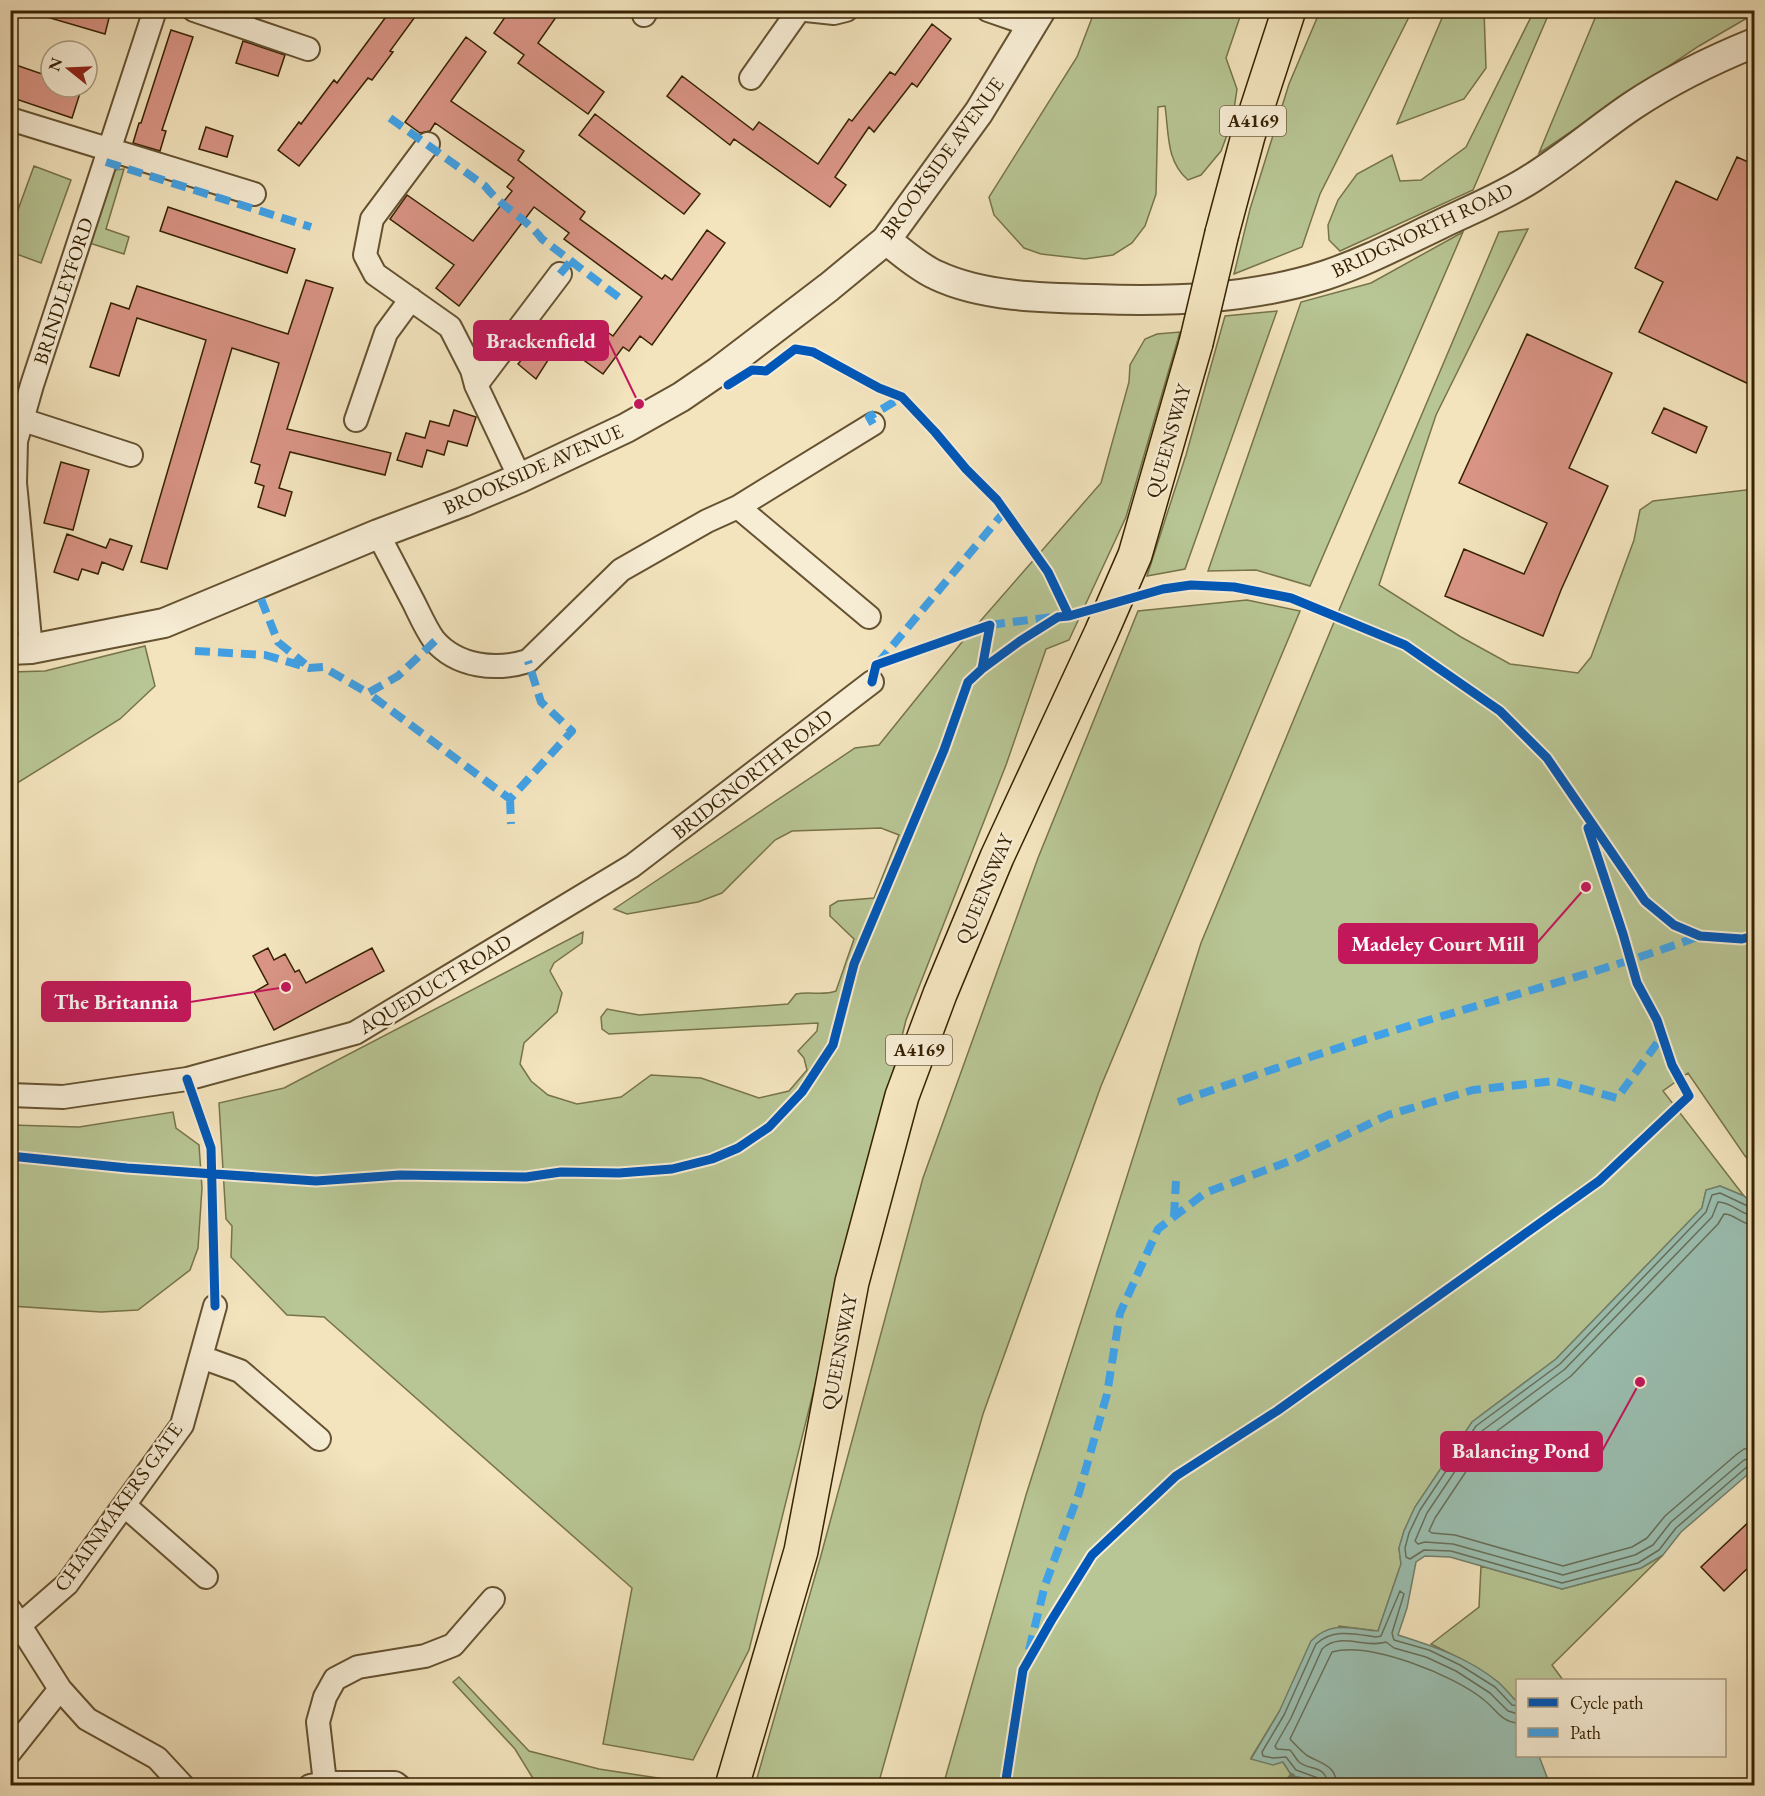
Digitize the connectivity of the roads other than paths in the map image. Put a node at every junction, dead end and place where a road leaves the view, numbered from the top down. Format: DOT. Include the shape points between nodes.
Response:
graph roads {
  1 [pos="155,10"];
  2 [pos="194,10"];
  3 [pos="799,10"];
  4 [pos="806,10"];
  5 [pos="846,10"];
  6 [pos="988,10"];
  7 [pos="1289,10"];
  8 [pos="1037,18"];
  9 [pos="1755,43"];
  10 [pos="308,49"];
  11 [pos="751,78"];
  12 [pos="10,119"];
  13 [pos="428,144"];
  14 [pos="111,149"];
  15 [pos="254,194"];
  16 [pos="886,240"];
  17 [pos="560,274"];
  18 [pos="411,299"];
  19 [pos="476,385"];
  20 [pos="23,420"];
  21 [pos="356,420"];
  22 [pos="873,424"];
  23 [pos="131,455"];
  24 [pos="520,478"];
  25 [pos="738,507"];
  26 [pos="378,534"];
  27 [pos="869,616"];
  28 [pos="21,650"];
  29 [pos="872,682"];
  30 [pos="632,866"];
  31 [pos="10,1095"];
  32 [pos="216,1306"];
  33 [pos="201,1357"];
  34 [pos="319,1438"];
  35 [pos="124,1505"];
  36 [pos="206,1577"];
  37 [pos="493,1599"];
  38 [pos="15,1618"];
  39 [pos="60,1689"];
  40 [pos="10,1752"];
  41 [pos="318,1784"];
  42 [pos="183,1785"];
  43 [pos="399,1785"];
  44 [pos="732,1785"];
  1 -- 14 [label="street, BRINDLEYFORD"];
  2 -- 10 [label="street"];
  3 -- 11 [label="street"];
  4 -- 5 [label="street"];
  6 -- 8 [label="street"];
  7 -- 44 [label="main road, QUEENSWAY / A4169, bridge" via="1248,136 1196,343 1135,555 997,857 902,1096 852,1282 801,1551"];
  8 -- 16 [label="street, BROOKSIDE AVENUE" via="979,112"];
  9 -- 16 [label="street, BRIDGNORTH ROAD" via="1672,80 1509,192 1366,259 1298,282 1194,299 1046,297 955,284 921,267"];
  12 -- 14 [label="street"];
  13 -- 18 [label="street" via="372,219 365,255 375,274"];
  14 -- 15 [label="street"];
  14 -- 20 [label="street, BRINDLEYFORD"];
  16 -- 24 [label="street, BROOKSIDE AVENUE" via="681,397"];
  17 -- 19 [label="street"];
  18 -- 19 [label="street" via="450,327"];
  18 -- 21 [label="street" via="386,333"];
  19 -- 24 [label="street"];
  20 -- 23 [label="street"];
  20 -- 28 [label="street, BRINDLEYFORD" via="16,441 15,483"];
  22 -- 25 [label="street"];
  24 -- 26 [label="street, BROOKSIDE AVENUE"];
  25 -- 26 [label="street" via="621,570 528,661 502,667 487,667 460,658 435,640"];
  25 -- 27 [label="street"];
  26 -- 28 [label="street, BROOKSIDE AVENUE" via="164,623"];
  29 -- 30 [label="street, BRIDGNORTH ROAD"];
  30 -- 31 [label="street, AQUEDUCT ROAD" via="355,1033 188,1079 63,1097"];
  32 -- 33 [label="street, CHAINMAKERS GATE"];
  33 -- 34 [label="street" via="240,1371"];
  33 -- 35 [label="street, CHAINMAKERS GATE" via="182,1425"];
  35 -- 36 [label="street"];
  35 -- 38 [label="street, CHAINMAKERS GATE" via="67,1584"];
  37 -- 41 [label="street" via="453,1645 424,1656 358,1667 335,1679 318,1722"];
  38 -- 39 [label="street"];
  39 -- 40 [label="street"];
  39 -- 42 [label="street" via="87,1719 157,1758"];
  41 -- 43 [label="street"];
}
